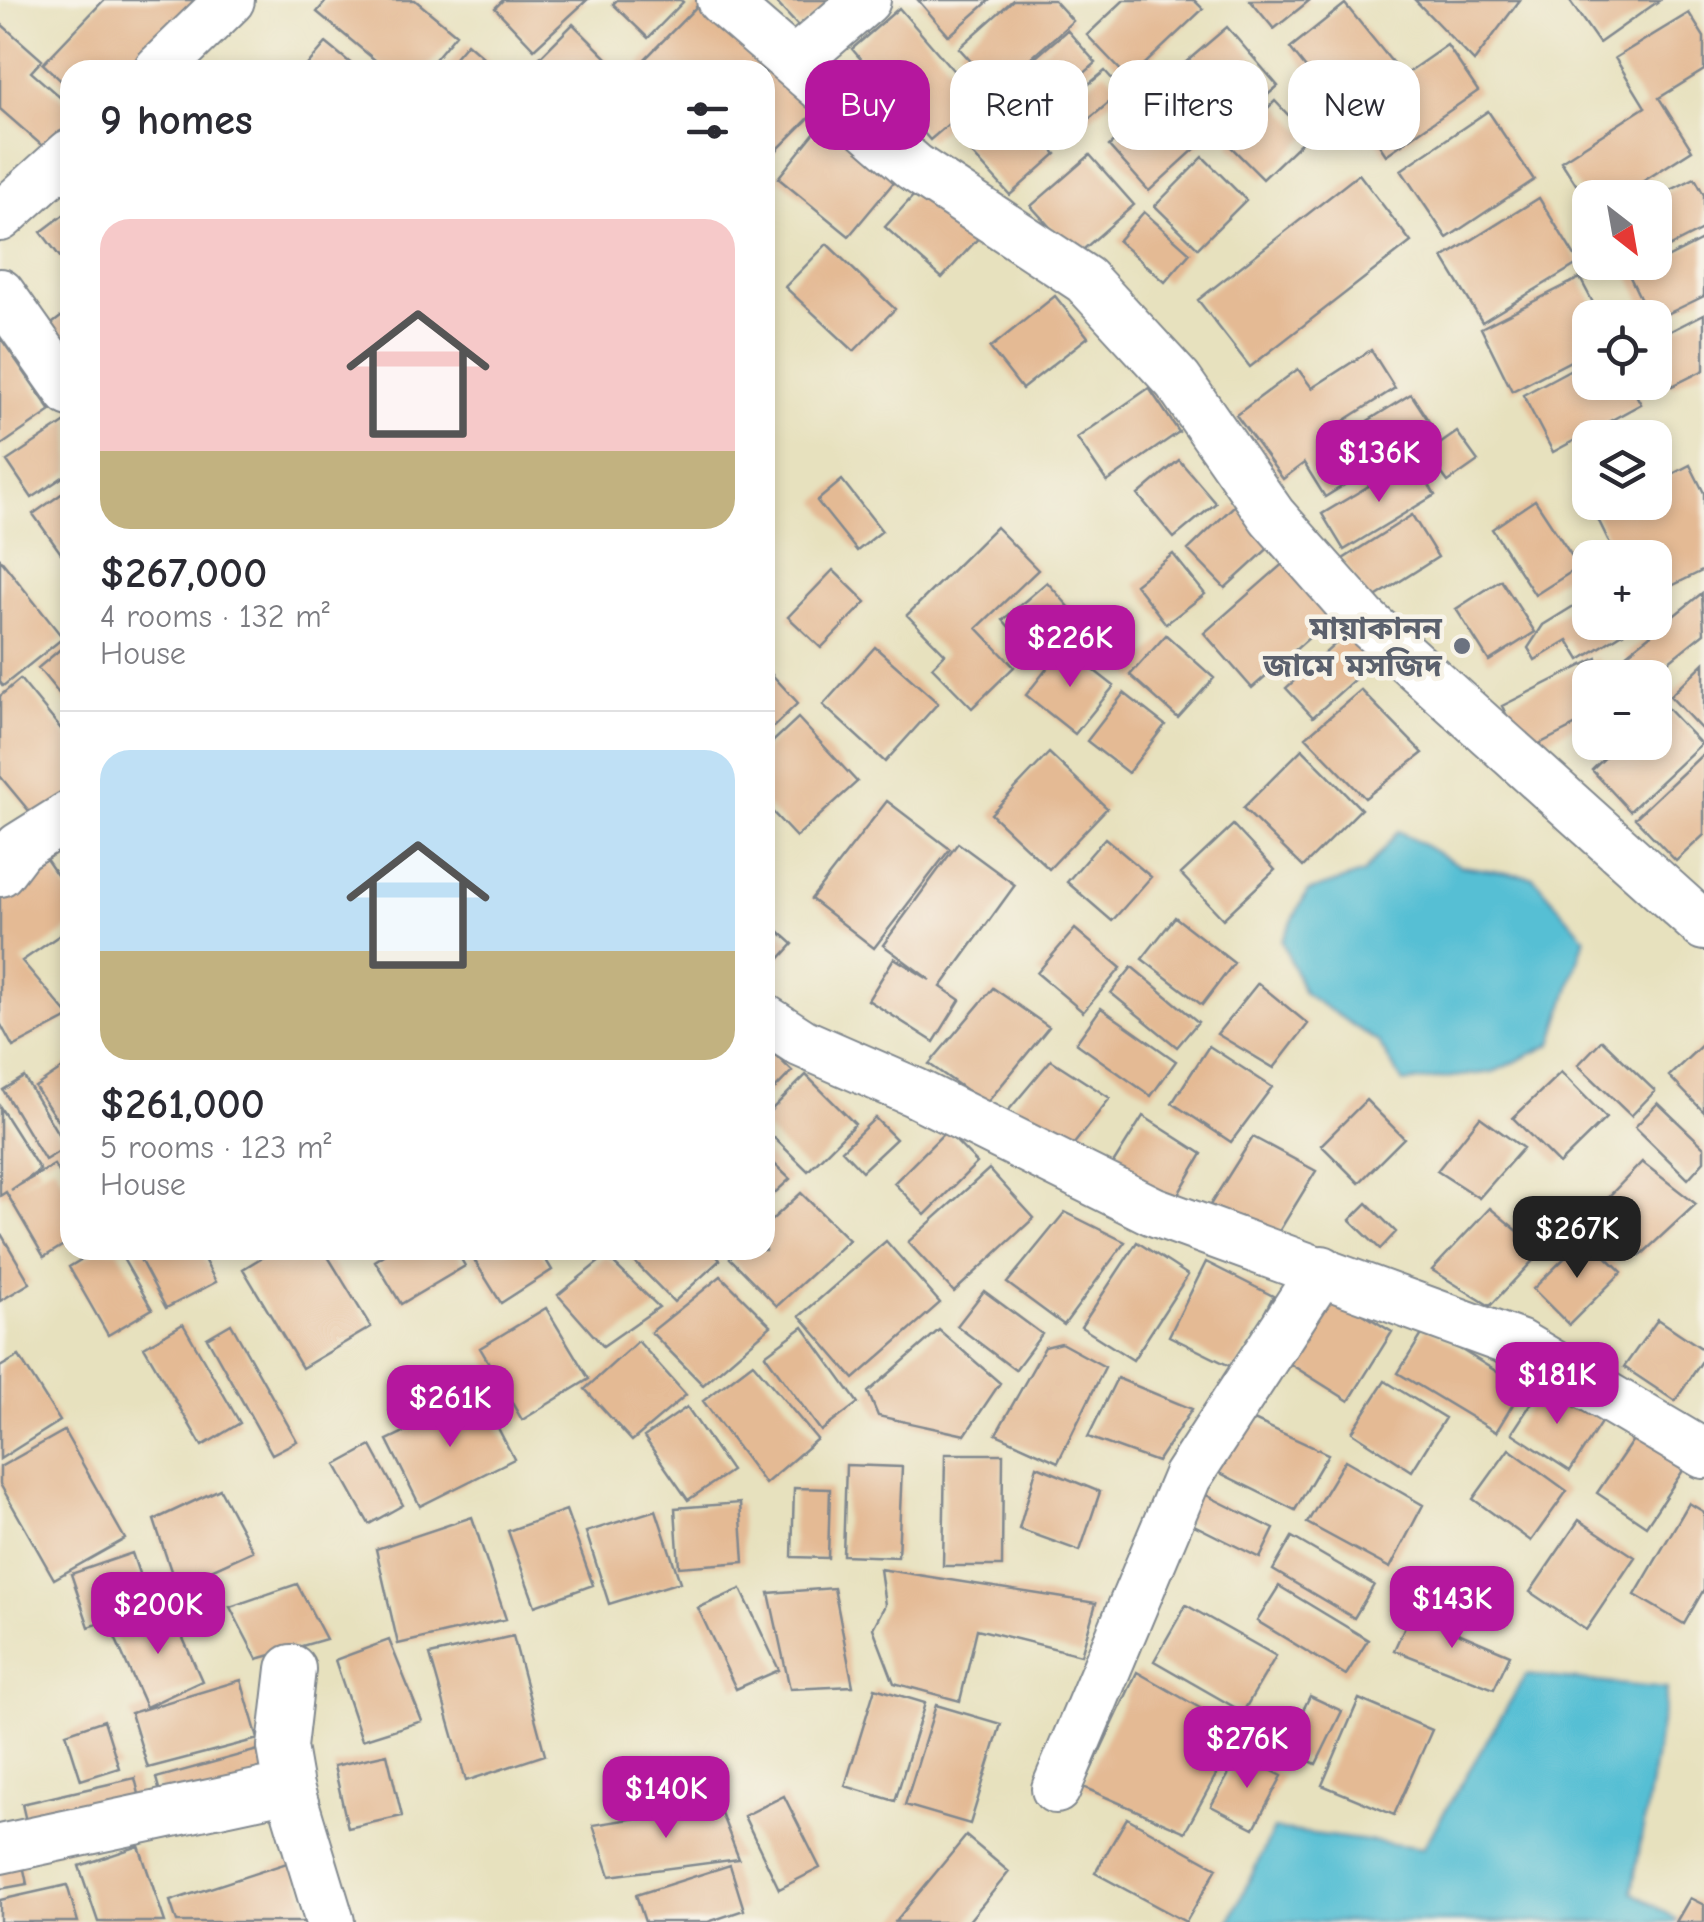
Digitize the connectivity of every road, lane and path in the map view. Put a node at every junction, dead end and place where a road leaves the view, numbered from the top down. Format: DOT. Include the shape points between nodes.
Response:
graph roads {
  1 [pos="230,0"];
  2 [pos="721,0"];
  3 [pos="866,0"];
  4 [pos="168,60"];
  5 [pos="794,62"];
  6 [pos="60,163"];
  7 [pos="0,217"];
  8 [pos="0,293"];
  9 [pos="60,378"];
  10 [pos="60,820"];
  11 [pos="6,848"];
  12 [pos="1704,926"];
  13 [pos="775,1025"];
  14 [pos="1322,1270"];
  15 [pos="1704,1454"];
  16 [pos="292,1669"];
  17 [pos="289,1787"];
  18 [pos="1056,1789"];
  19 [pos="0,1849"];
  20 [pos="330,1922"];
  1 -- 4 [label="street"];
  2 -- 5 [label="street"];
  3 -- 5 [label="street"];
  5 -- 12 [label="street" via="914,167 1085,280 1178,381 1272,516 1364,619"];
  6 -- 7 [label="street"];
  8 -- 9 [label="street"];
  10 -- 11 [label="street"];
  13 -- 14 [label="street" via="1153,1211"];
  14 -- 15 [label="street" via="1518,1344"];
  14 -- 18 [label="street" via="1187,1477"];
  16 -- 17 [label="street" via="282,1747"];
  17 -- 19 [label="street"];
  17 -- 20 [label="street"];
}
